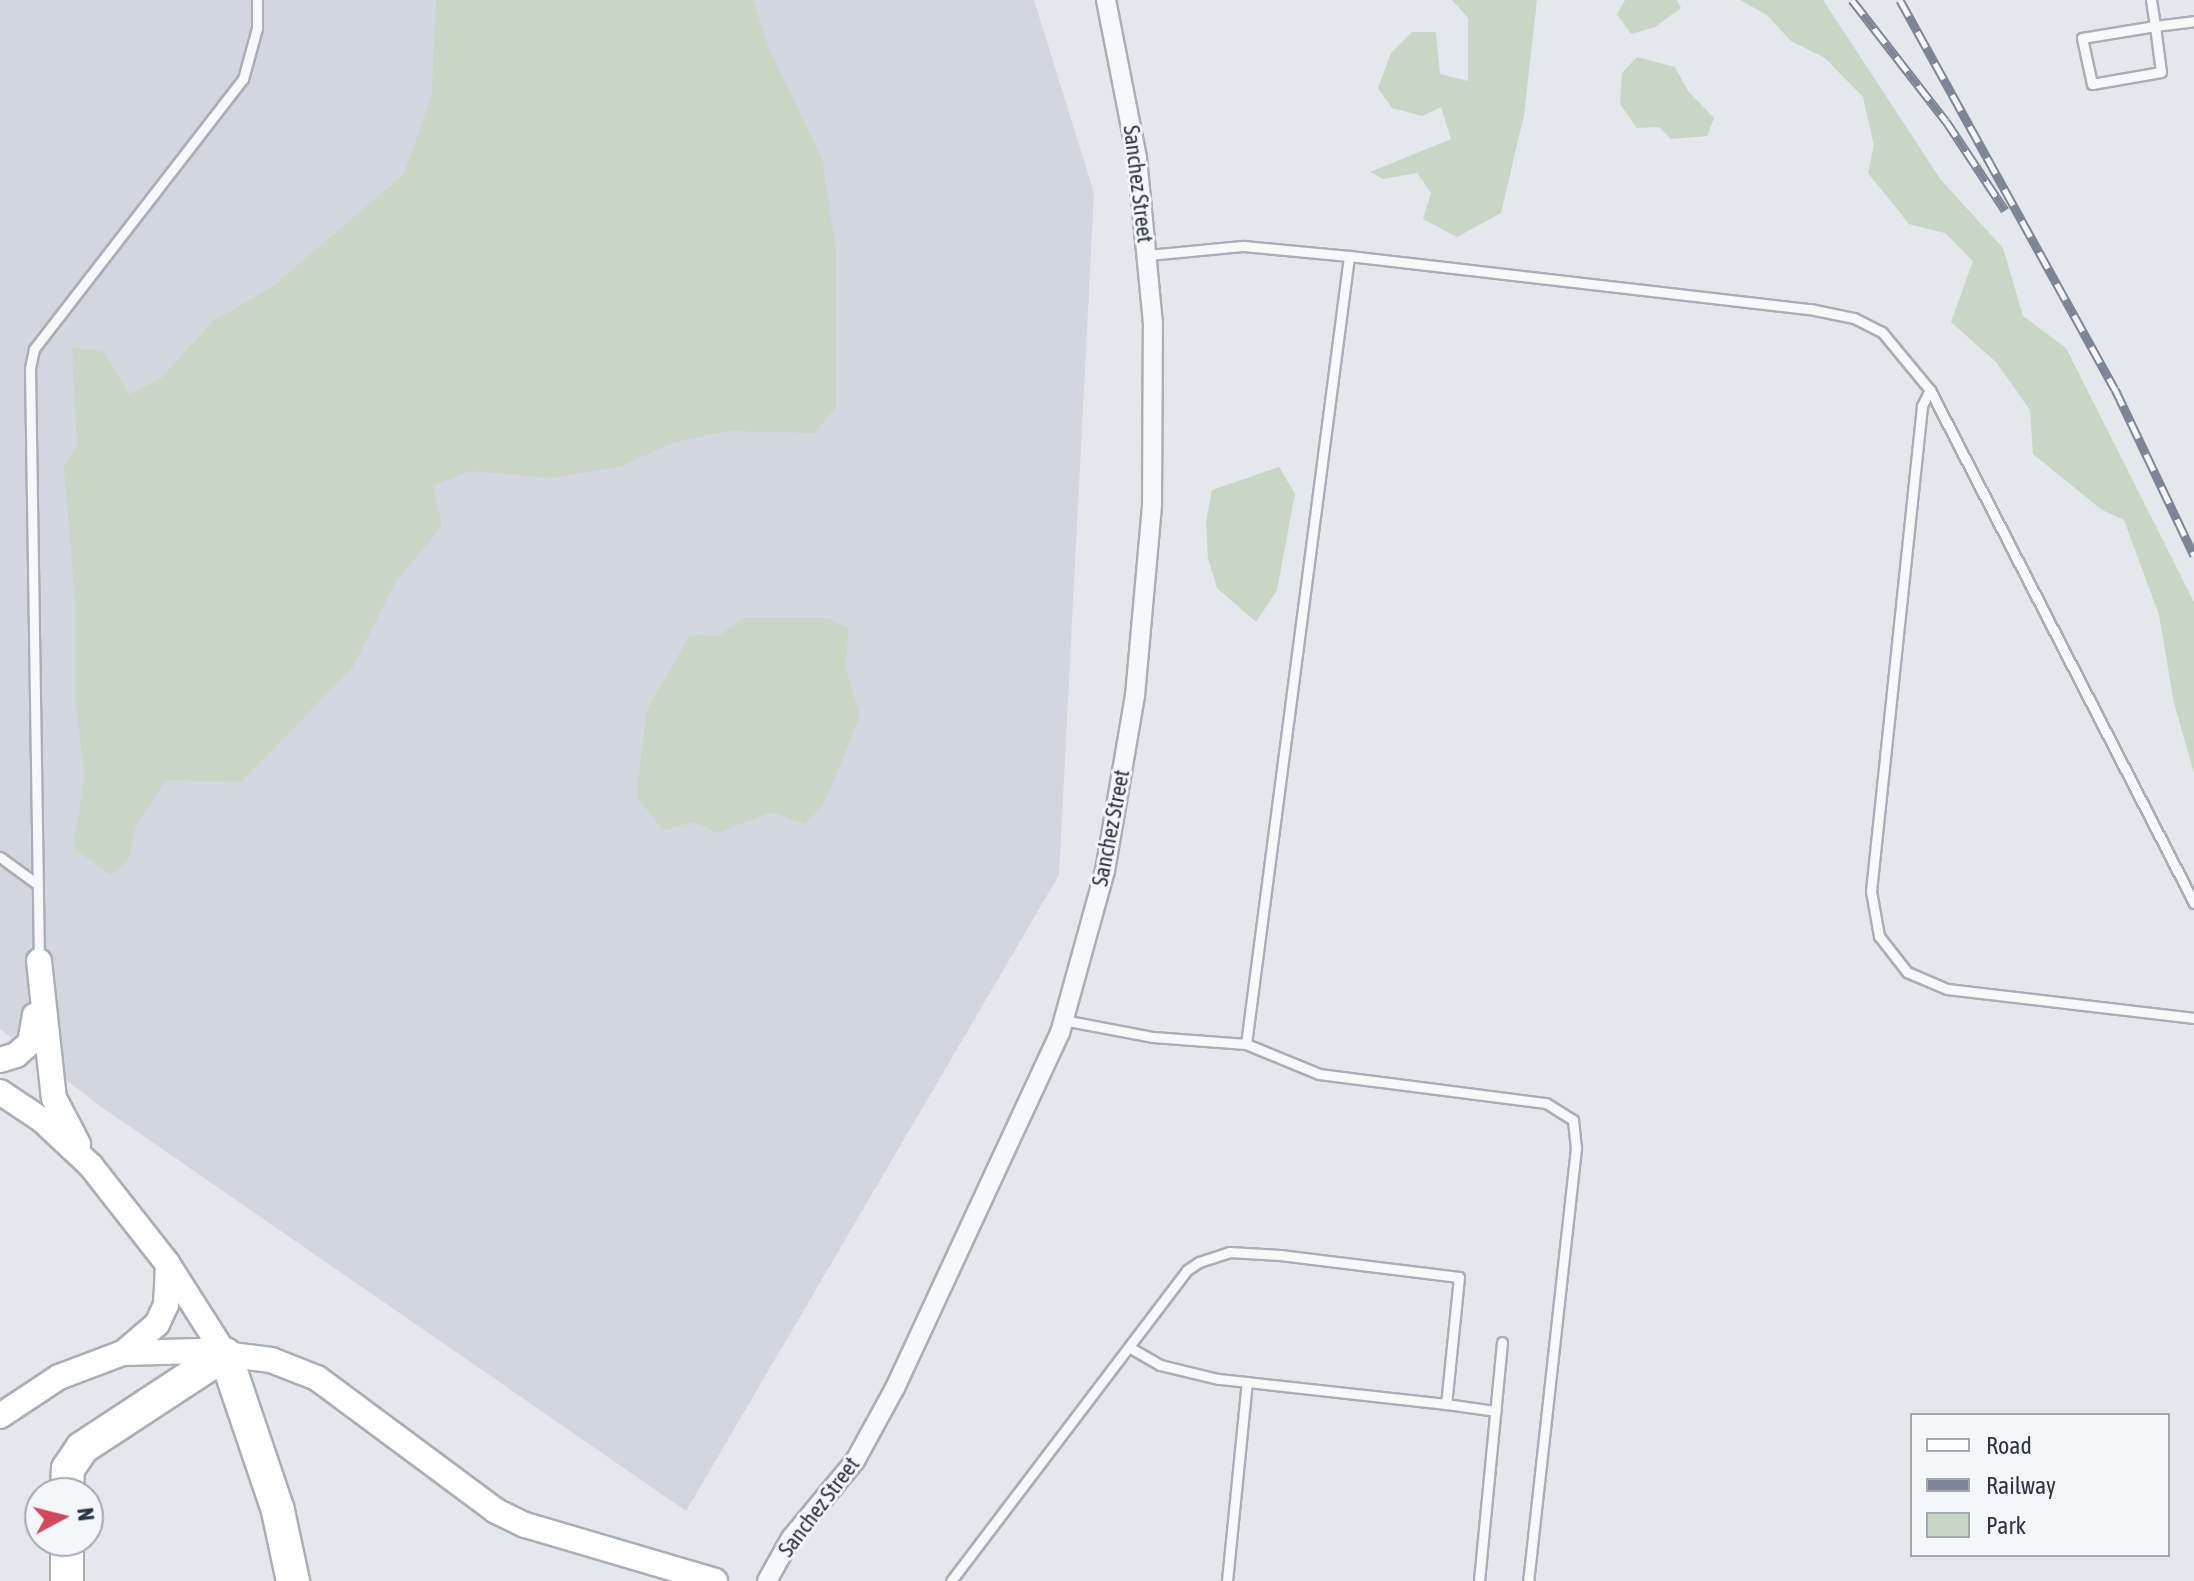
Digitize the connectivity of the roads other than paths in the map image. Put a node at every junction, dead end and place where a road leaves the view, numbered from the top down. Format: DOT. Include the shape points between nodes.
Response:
graph roads {
  1 [pos="257,0"];
  2 [pos="1106,0"];
  3 [pos="2151,0"];
  4 [pos="2194,21"];
  5 [pos="2155,26"];
  6 [pos="1147,255"];
  7 [pos="1349,256"];
  8 [pos="1930,390"];
  9 [pos="0,857"];
  10 [pos="37,884"];
  11 [pos="2194,903"];
  12 [pos="39,961"];
  13 [pos="2194,1018"];
  14 [pos="1063,1020"];
  15 [pos="1246,1044"];
  16 [pos="0,1060"];
  17 [pos="0,1092"];
  18 [pos="91,1166"];
  19 [pos="167,1263"];
  20 [pos="1502,1342"];
  21 [pos="1130,1348"];
  22 [pos="123,1353"];
  23 [pos="225,1354"];
  24 [pos="1247,1382"];
  25 [pos="1446,1404"];
  26 [pos="1496,1411"];
  27 [pos="0,1416"];
  28 [pos="68,1477"];
  29 [pos="67,1557"];
  30 [pos="67,1581"];
  31 [pos="293,1581"];
  32 [pos="715,1581"];
  33 [pos="767,1581"];
  34 [pos="951,1581"];
  35 [pos="1227,1581"];
  36 [pos="1479,1581"];
  37 [pos="1528,1581"];
  1 -- 10 [label="lane" via="257,28 243,79 34,349 29,393"];
  2 -- 6 [label="street, Sanchez Street" via="1137,158"];
  3 -- 5 [label="lane"];
  4 -- 5 [label="lane"];
  5 -- 5 [label="lane" via="2161,72 2092,84 2082,38"];
  6 -- 7 [label="lane" via="1243,246"];
  6 -- 14 [label="street, Sanchez Street" via="1153,324 1152,504 1135,696 1105,871"];
  7 -- 8 [label="lane" via="1854,318 1882,332"];
  7 -- 15 [label="lane"];
  8 -- 11 [label="lane"];
  8 -- 13 [label="lane" via="1922,406 1871,891 1879,936 1907,972 1947,989"];
  9 -- 10 [label="lane"];
  10 -- 12 [label="lane"];
  12 -- 16 [label="street" via="30,1043"];
  12 -- 18 [label="street" via="54,1098"];
  14 -- 15 [label="lane" via="1153,1037"];
  14 -- 33 [label="street, Sanchez Street" via="895,1388 855,1461 791,1538"];
  15 -- 37 [label="lane" via="1319,1074 1546,1103 1573,1120 1572,1192"];
  17 -- 18 [label="street"];
  18 -- 19 [label="street"];
  19 -- 22 [label="street" via="166,1305 157,1324"];
  19 -- 23 [label="street"];
  20 -- 26 [label="lane"];
  21 -- 24 [label="lane" via="1184,1373"];
  21 -- 25 [label="lane" via="1187,1270 1229,1252 1459,1277"];
  21 -- 34 [label="lane"];
  22 -- 23 [label="street"];
  22 -- 27 [label="street" via="59,1377"];
  23 -- 28 [label="highway" via="82,1448"];
  23 -- 31 [label="highway" via="278,1511"];
  23 -- 32 [label="street" via="271,1360 317,1378 496,1511 525,1525"];
  24 -- 25 [label="lane"];
  24 -- 35 [label="lane"];
  25 -- 26 [label="lane"];
  26 -- 36 [label="lane"];
  29 -- 30 [label="highway"];
}
